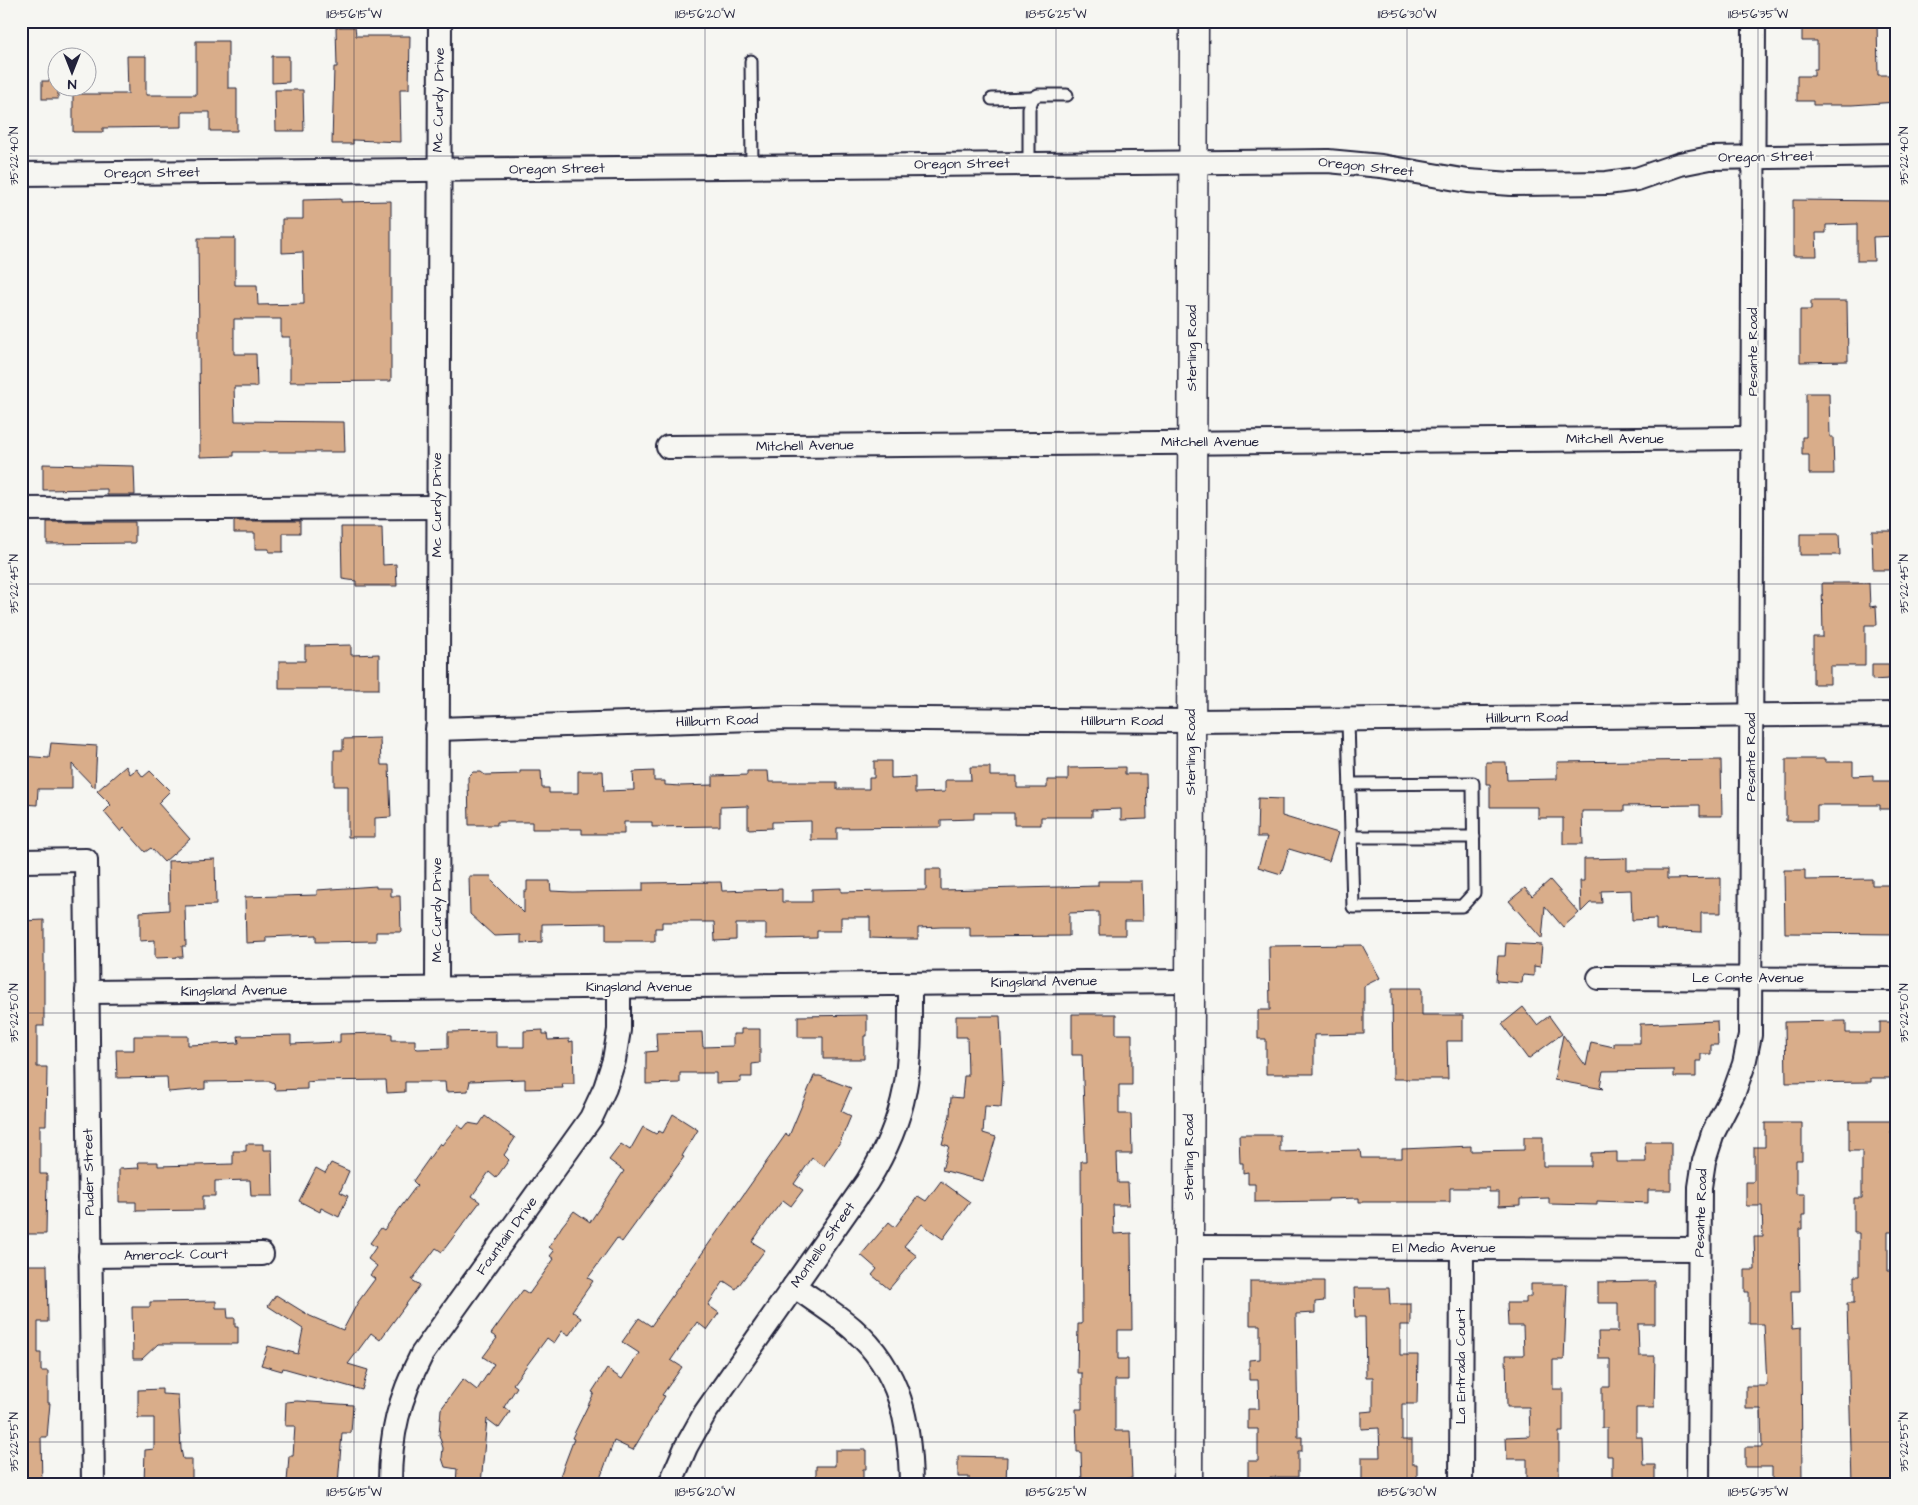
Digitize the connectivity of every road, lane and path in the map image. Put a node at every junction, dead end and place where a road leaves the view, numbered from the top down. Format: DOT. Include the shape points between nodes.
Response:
graph roads {
  1 [pos="440,21"];
  2 [pos="1194,21"];
  3 [pos="1754,21"];
  4 [pos="751,61"];
  5 [pos="1067,95"];
  6 [pos="1033,98"];
  7 [pos="992,99"];
  8 [pos="1897,155"];
  9 [pos="1754,156"];
  10 [pos="1193,162"];
  11 [pos="1029,164"];
  12 [pos="752,167"];
  13 [pos="438,170"];
  14 [pos="21,174"];
  15 [pos="1752,438"];
  16 [pos="1192,442"];
  17 [pos="668,447"];
  18 [pos="437,507"];
  19 [pos="21,509"];
  20 [pos="1897,714"];
  21 [pos="1751,715"];
  22 [pos="1348,720"];
  23 [pos="1191,722"];
  24 [pos="437,729"];
  25 [pos="1351,784"];
  26 [pos="1352,837"];
  27 [pos="1474,837"];
  28 [pos="21,861"];
  29 [pos="1599,978"];
  30 [pos="1750,978"];
  31 [pos="1897,979"];
  32 [pos="1190,981"];
  33 [pos="910,984"];
  34 [pos="619,987"];
  35 [pos="437,988"];
  36 [pos="87,992"];
  37 [pos="1189,1247"];
  38 [pos="1462,1248"];
  39 [pos="1699,1249"];
  40 [pos="262,1254"];
  41 [pos="90,1256"];
  42 [pos="794,1286"];
  43 [pos="93,1484"];
  44 [pos="390,1484"];
  45 [pos="670,1484"];
  46 [pos="911,1484"];
  47 [pos="1188,1484"];
  48 [pos="1461,1484"];
  49 [pos="1698,1484"];
  1 -- 13 [label="street, Mc Curdy Drive"];
  2 -- 10 [label="street, Sterling Road"];
  3 -- 9 [label="street, Pesante Road"];
  4 -- 12 [label="lane"];
  5 -- 6 [label="lane" via="1038,95"];
  6 -- 7 [label="lane"];
  6 -- 11 [label="lane" via="1029,108"];
  8 -- 9 [label="street, Oregon Street"];
  9 -- 10 [label="street, Oregon Street" via="1710,158 1637,178 1598,183 1512,184 1328,161"];
  9 -- 15 [label="street, Pesante Road"];
  10 -- 11 [label="street, Oregon Street"];
  10 -- 16 [label="street, Sterling Road"];
  11 -- 12 [label="street, Oregon Street"];
  12 -- 13 [label="street, Oregon Street"];
  13 -- 14 [label="street, Oregon Street"];
  13 -- 18 [label="street, Mc Curdy Drive"];
  15 -- 16 [label="street, Mitchell Avenue"];
  15 -- 21 [label="street, Pesante Road"];
  16 -- 17 [label="street, Mitchell Avenue"];
  16 -- 23 [label="street, Sterling Road"];
  18 -- 19 [label="street"];
  18 -- 24 [label="street, Mc Curdy Drive"];
  20 -- 21 [label="street, Hillburn Road"];
  21 -- 22 [label="street, Hillburn Road"];
  21 -- 30 [label="street, Pesante Road"];
  22 -- 23 [label="street, Hillburn Road"];
  22 -- 25 [label="lane"];
  23 -- 24 [label="street, Hillburn Road" via="788,718"];
  23 -- 32 [label="street, Sterling Road"];
  24 -- 35 [label="street, Mc Curdy Drive"];
  25 -- 26 [label="lane"];
  25 -- 27 [label="lane" via="1474,783"];
  26 -- 27 [label="lane"];
  26 -- 27 [label="lane" via="1353,907 1462,906 1474,893"];
  28 -- 36 [label="street, Puder Street" via="86,860"];
  29 -- 30 [label="street, Le Conte Avenue"];
  30 -- 31 [label="street, Le Conte Avenue"];
  30 -- 39 [label="street, Pesante Road" via="1750,1035 1744,1064 1704,1161 1700,1187"];
  32 -- 33 [label="street, Kingsland Avenue"];
  32 -- 37 [label="street, Sterling Road"];
  33 -- 34 [label="street, Kingsland Avenue"];
  33 -- 42 [label="street, Montello Street" via="910,1059 906,1092 897,1124 884,1155 867,1182"];
  34 -- 35 [label="street, Kingsland Avenue"];
  34 -- 44 [label="street, Fountain Drive" via="619,1030 605,1088 579,1136 422,1354 397,1412"];
  35 -- 36 [label="street, Kingsland Avenue"];
  36 -- 41 [label="street, Puder Street"];
  37 -- 38 [label="street, El Medio Avenue"];
  37 -- 47 [label="street, Sterling Road"];
  38 -- 39 [label="street, El Medio Avenue"];
  38 -- 48 [label="street, La Entrada Court"];
  39 -- 49 [label="street, Pesante Road"];
  40 -- 41 [label="street, Amerock Court"];
  41 -- 43 [label="street, Puder Street"];
  42 -- 45 [label="street, Montello Street" via="705,1413"];
  42 -- 46 [label="street" via="853,1329 890,1375 908,1425"];
}
